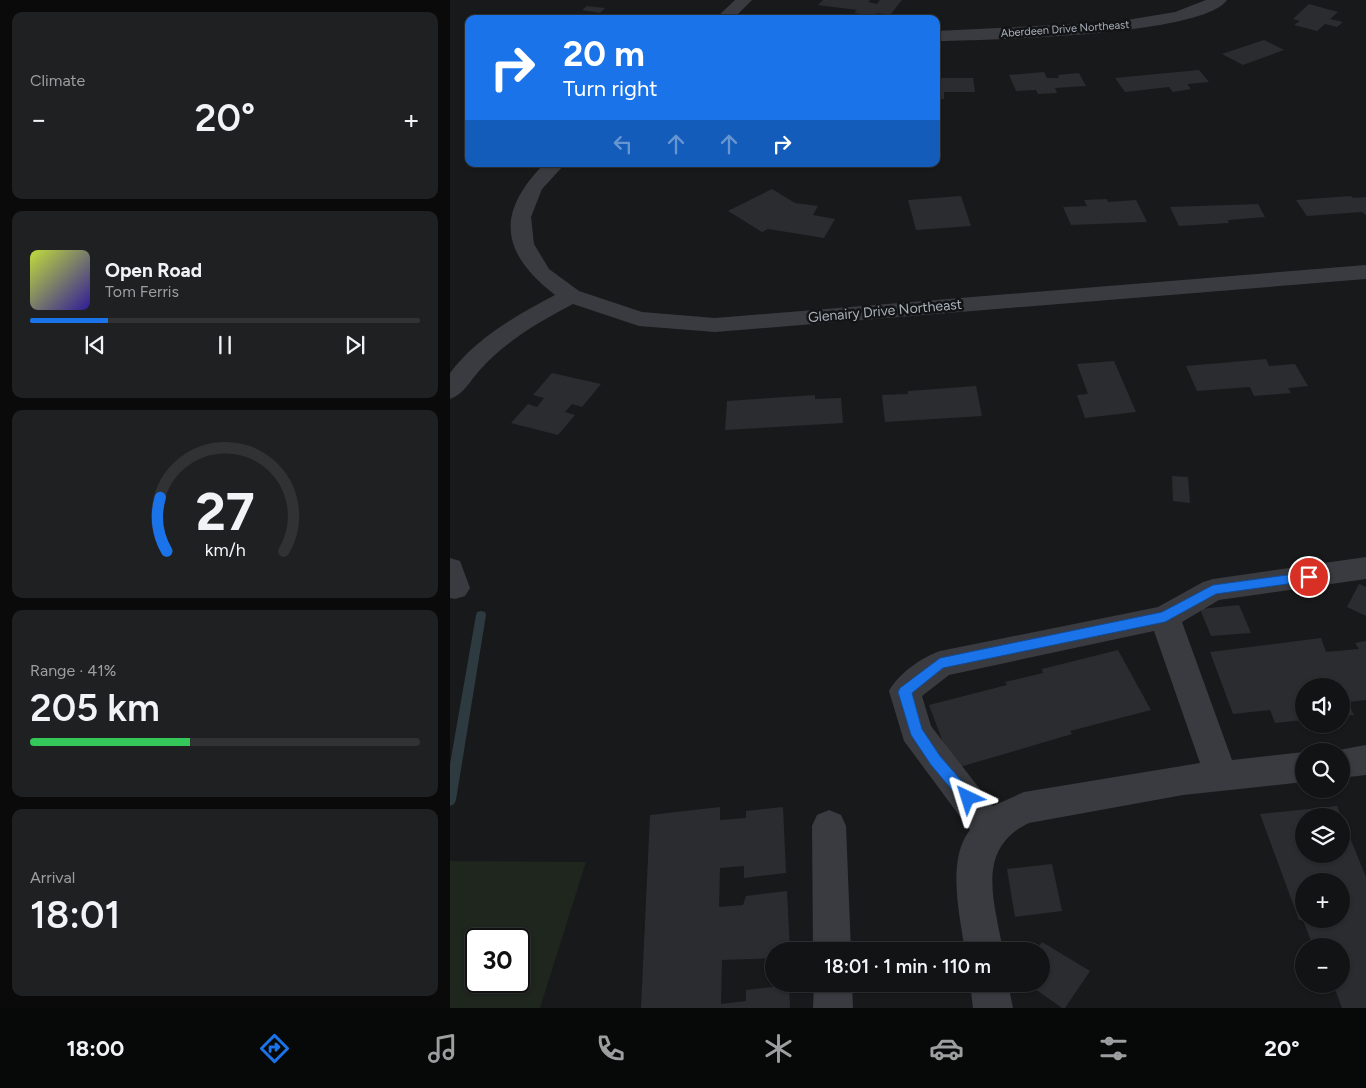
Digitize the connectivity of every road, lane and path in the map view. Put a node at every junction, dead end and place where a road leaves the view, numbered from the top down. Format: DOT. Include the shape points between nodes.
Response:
graph roads {
  1 [pos="744,0"];
  2 [pos="1219,0"];
  3 [pos="728,15"];
  4 [pos="940,36"];
  5 [pos="552,167"];
  6 [pos="1366,272"];
  7 [pos="571,296"];
  8 [pos="450,391"];
  9 [pos="1366,568"];
  10 [pos="1165,617"];
  11 [pos="1366,760"];
  12 [pos="1350,762"];
  13 [pos="1295,768"];
  14 [pos="1221,776"];
  15 [pos="829,826"];
  16 [pos="990,831"];
  17 [pos="832,942"];
  18 [pos="983,942"];
  19 [pos="833,992"];
  20 [pos="990,992"];
  21 [pos="833,1008"];
  22 [pos="993,1008"];
  1 -- 3 [label="street"];
  2 -- 4 [label="street, Aberdeen Drive Northeast" via="1162,20 1098,28"];
  5 -- 7 [label="street, Glenairy Drive Northeast" via="534,187 521,217 523,244 541,273"];
  6 -- 7 [label="street, Glenairy Drive Northeast" via="715,325 639,319"];
  7 -- 8 [label="street" via="528,317 491,344 460,375"];
  9 -- 10 [label="street" via="1213,590"];
  10 -- 14 [label="street"];
  10 -- 16 [label="street" via="940,664 905,692 916,730"];
  11 -- 12 [label="street"];
  13 -- 14 [label="street"];
  14 -- 16 [label="street" via="1024,808 1001,819"];
  15 -- 17 [label="street"];
  16 -- 18 [label="street" via="980,844 973,880"];
  19 -- 21 [label="street"];
  20 -- 22 [label="street"];
}
